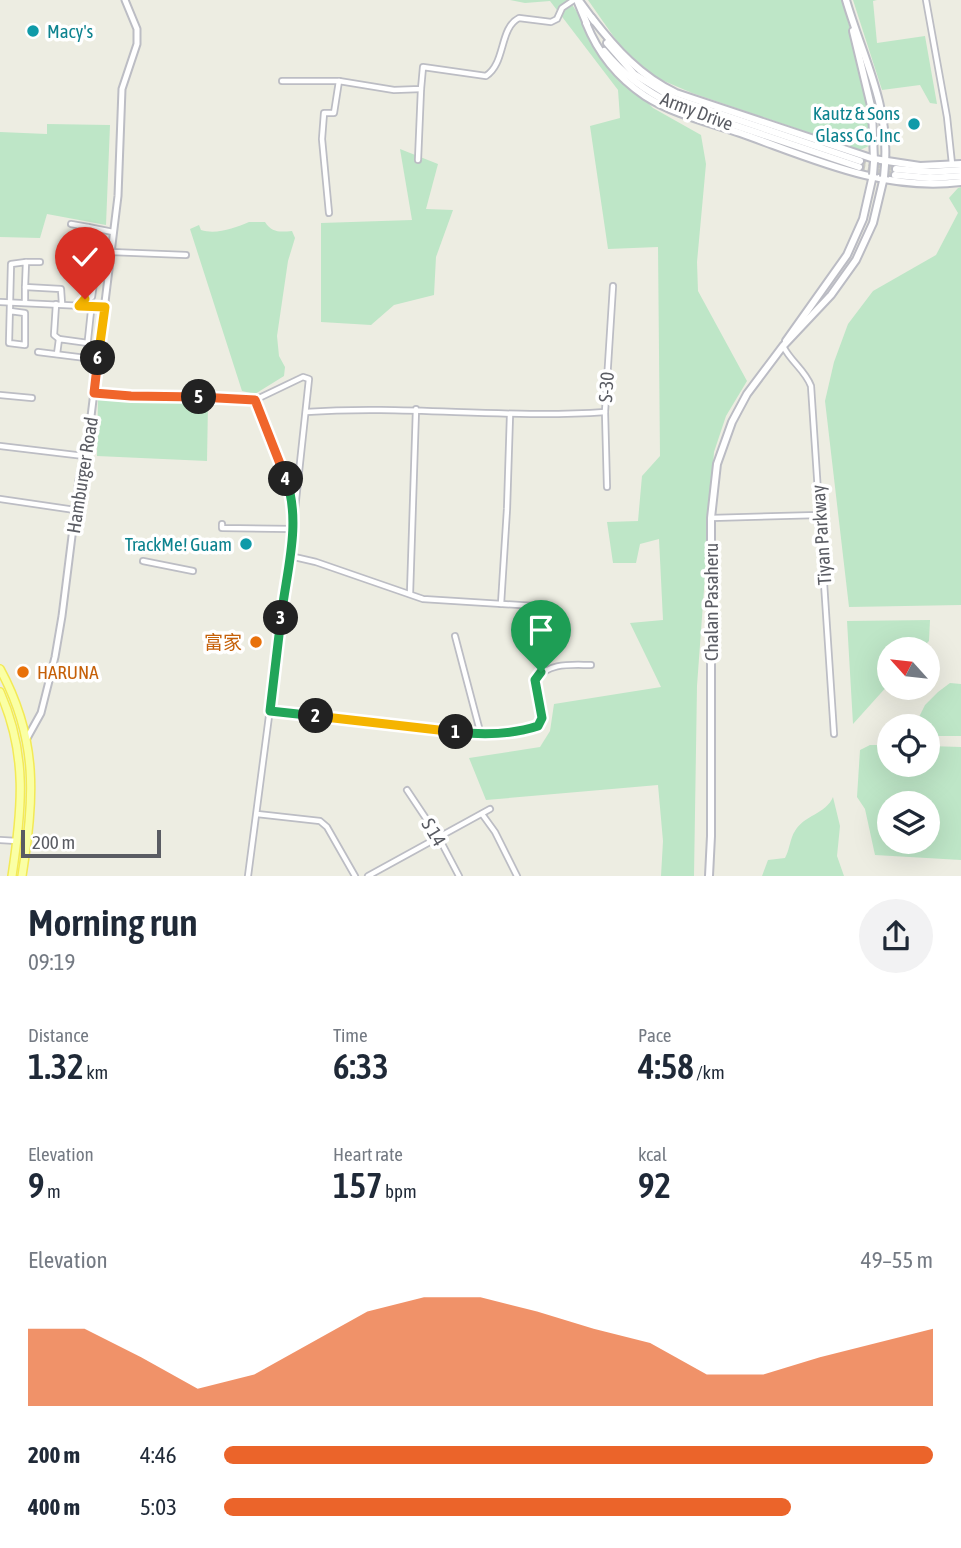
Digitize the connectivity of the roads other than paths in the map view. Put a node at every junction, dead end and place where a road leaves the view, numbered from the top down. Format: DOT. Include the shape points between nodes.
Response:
graph roads {
  1 [pos="125,0"];
  2 [pos="576,0"];
  3 [pos="926,0"];
  4 [pos="847,3"];
  5 [pos="589,20"];
  6 [pos="282,81"];
  7 [pos="339,81"];
  8 [pos="421,89"];
  9 [pos="418,160"];
  10 [pos="874,160"];
  11 [pos="886,163"];
  12 [pos="859,164"];
  13 [pos="961,164"];
  14 [pos="952,165"];
  15 [pos="961,170"];
  16 [pos="872,176"];
  17 [pos="961,176"];
  18 [pos="883,179"];
  19 [pos="961,182"];
  20 [pos="329,213"];
  21 [pos="71,224"];
  22 [pos="88,227"];
  23 [pos="113,232"];
  24 [pos="68,238"];
  25 [pos="110,251"];
  26 [pos="186,255"];
  27 [pos="26,262"];
  28 [pos="40,262"];
  29 [pos="94,283"];
  30 [pos="613,286"];
  31 [pos="25,287"];
  32 [pos="0,302"];
  33 [pos="10,302"];
  34 [pos="25,302"];
  35 [pos="59,304"];
  36 [pos="81,306"];
  37 [pos="105,307"];
  38 [pos="10,311"];
  39 [pos="59,339"];
  40 [pos="88,343"];
  41 [pos="783,346"];
  42 [pos="38,352"];
  43 [pos="57,354"];
  44 [pos="94,393"];
  45 [pos="0,395"];
  46 [pos="32,398"];
  47 [pos="255,400"];
  48 [pos="416,409"];
  49 [pos="306,412"];
  50 [pos="605,412"];
  51 [pos="510,415"];
  52 [pos="0,446"];
  53 [pos="84,456"];
  54 [pos="607,487"];
  55 [pos="0,499"];
  56 [pos="75,510"];
  57 [pos="820,515"];
  58 [pos="711,518"];
  59 [pos="222,524"];
  60 [pos="292,529"];
  61 [pos="290,556"];
  62 [pos="144,561"];
  63 [pos="193,571"];
  64 [pos="410,594"];
  65 [pos="501,604"];
  66 [pos="534,606"];
  67 [pos="455,636"];
  68 [pos="592,665"];
  69 [pos="0,669"];
  70 [pos="0,692"];
  71 [pos="270,711"];
  72 [pos="481,734"];
  73 [pos="834,734"];
  74 [pos="26,740"];
  75 [pos="407,790"];
  76 [pos="490,809"];
  77 [pos="257,814"];
  78 [pos="482,814"];
  79 [pos="439,838"];
  80 [pos="0,840"];
  81 [pos="17,841"];
  82 [pos="12,876"];
  83 [pos="22,876"];
  84 [pos="248,876"];
  85 [pos="355,876"];
  86 [pos="368,876"];
  87 [pos="459,876"];
  88 [pos="517,876"];
  89 [pos="709,876"];
  1 -- 23 [label="street, Hamburger Road" via="137,29 137,44 122,89"];
  2 -- 5 [label="main road, Army Drive"];
  2 -- 8 [label="street" via="551,22 515,20 490,74 423,68"];
  3 -- 14 [label="street"];
  4 -- 10 [label="main road, Chalan Pasaheru" via="872,110"];
  4 -- 11 [label="main road, Chalan Pasaheru" via="882,109"];
  5 -- 10 [label="main road" via="631,63 665,88"];
  5 -- 12 [label="main road, Army Drive" via="626,66 661,92"];
  5 -- 16 [label="main road" via="596,47 611,66 658,103 770,145"];
  6 -- 7 [label="street"];
  7 -- 8 [label="street" via="394,90"];
  7 -- 20 [label="street" via="334,113 324,113 323,126"];
  8 -- 9 [label="street"];
  10 -- 11 [label="main road"];
  10 -- 16 [label="main road, Chalan Pasaheru, bridge"];
  11 -- 14 [label="main road"];
  11 -- 18 [label="main road, Chalan Pasaheru, bridge"];
  13 -- 14 [label="main road"];
  15 -- 17 [label="main road" via="896,172 930,178"];
  16 -- 18 [label="main road"];
  16 -- 41 [label="main road, Chalan Pasaheru" via="863,219 847,255"];
  18 -- 19 [label="main road"];
  18 -- 41 [label="main road, Chalan Pasaheru" via="873,223 856,260 831,295"];
  21 -- 22 [label="street"];
  22 -- 23 [label="street"];
  22 -- 24 [label="street" via="83,242"];
  23 -- 25 [label="street, Hamburger Road"];
  25 -- 26 [label="street"];
  25 -- 37 [label="street, Hamburger Road"];
  27 -- 28 [label="street"];
  27 -- 31 [label="street"];
  27 -- 33 [label="street" via="11,264"];
  29 -- 36 [label="street" via="92,297"];
  30 -- 50 [label="street, S-30"];
  31 -- 34 [label="street"];
  31 -- 35 [label="street" via="61,289"];
  32 -- 33 [label="street"];
  33 -- 34 [label="street"];
  33 -- 38 [label="street"];
  34 -- 35 [label="street"];
  35 -- 36 [label="street"];
  35 -- 39 [label="street" via="54,335"];
  36 -- 37 [label="street"];
  36 -- 40 [label="street" via="91,311"];
  37 -- 44 [label="street, Hamburger Road"];
  38 -- 38 [label="street" via="9,343 25,345 25,313"];
  39 -- 40 [label="street"];
  39 -- 43 [label="street"];
  40 -- 43 [label="street" via="86,358"];
  41 -- 57 [label="street, Tiyan Parkway" via="811,386"];
  41 -- 58 [label="main road, Chalan Pasaheru" via="732,422 718,464"];
  42 -- 43 [label="street"];
  44 -- 47 [label="street"];
  44 -- 53 [label="street, Hamburger Road"];
  45 -- 46 [label="street"];
  47 -- 49 [label="street" via="303,377 310,379"];
  47 -- 60 [label="street" via="288,485"];
  48 -- 49 [label="street"];
  48 -- 51 [label="street"];
  48 -- 64 [label="street"];
  49 -- 60 [label="street"];
  50 -- 51 [label="street"];
  50 -- 54 [label="street, S-30"];
  51 -- 65 [label="street"];
  52 -- 53 [label="street"];
  53 -- 56 [label="street, Hamburger Road"];
  55 -- 56 [label="street"];
  56 -- 74 [label="street, Hamburger Road" via="57,648 41,713"];
  57 -- 58 [label="street"];
  57 -- 73 [label="street, Tiyan Parkway"];
  58 -- 89 [label="main road, Chalan Pasaheru"];
  59 -- 60 [label="street" via="222,528"];
  60 -- 61 [label="street"];
  61 -- 64 [label="street"];
  61 -- 71 [label="street"];
  62 -- 63 [label="street"];
  64 -- 65 [label="street" via="438,601"];
  65 -- 66 [label="street"];
  67 -- 72 [label="street"];
  68 -- 72 [label="street" via="560,665 541,672 535,680 542,718 538,726"];
  69 -- 74 [label="main road"];
  70 -- 81 [label="main road" via="14,730 20,769 22,808"];
  71 -- 72 [label="street"];
  71 -- 77 [label="street"];
  74 -- 83 [label="main road" via="32,795"];
  75 -- 79 [label="street, S 14"];
  76 -- 78 [label="street"];
  77 -- 84 [label="street"];
  77 -- 85 [label="street" via="320,821"];
  78 -- 79 [label="street"];
  78 -- 88 [label="street"];
  79 -- 86 [label="street"];
  79 -- 87 [label="street, S 14"];
  80 -- 81 [label="street"];
  81 -- 82 [label="main road"];
}
